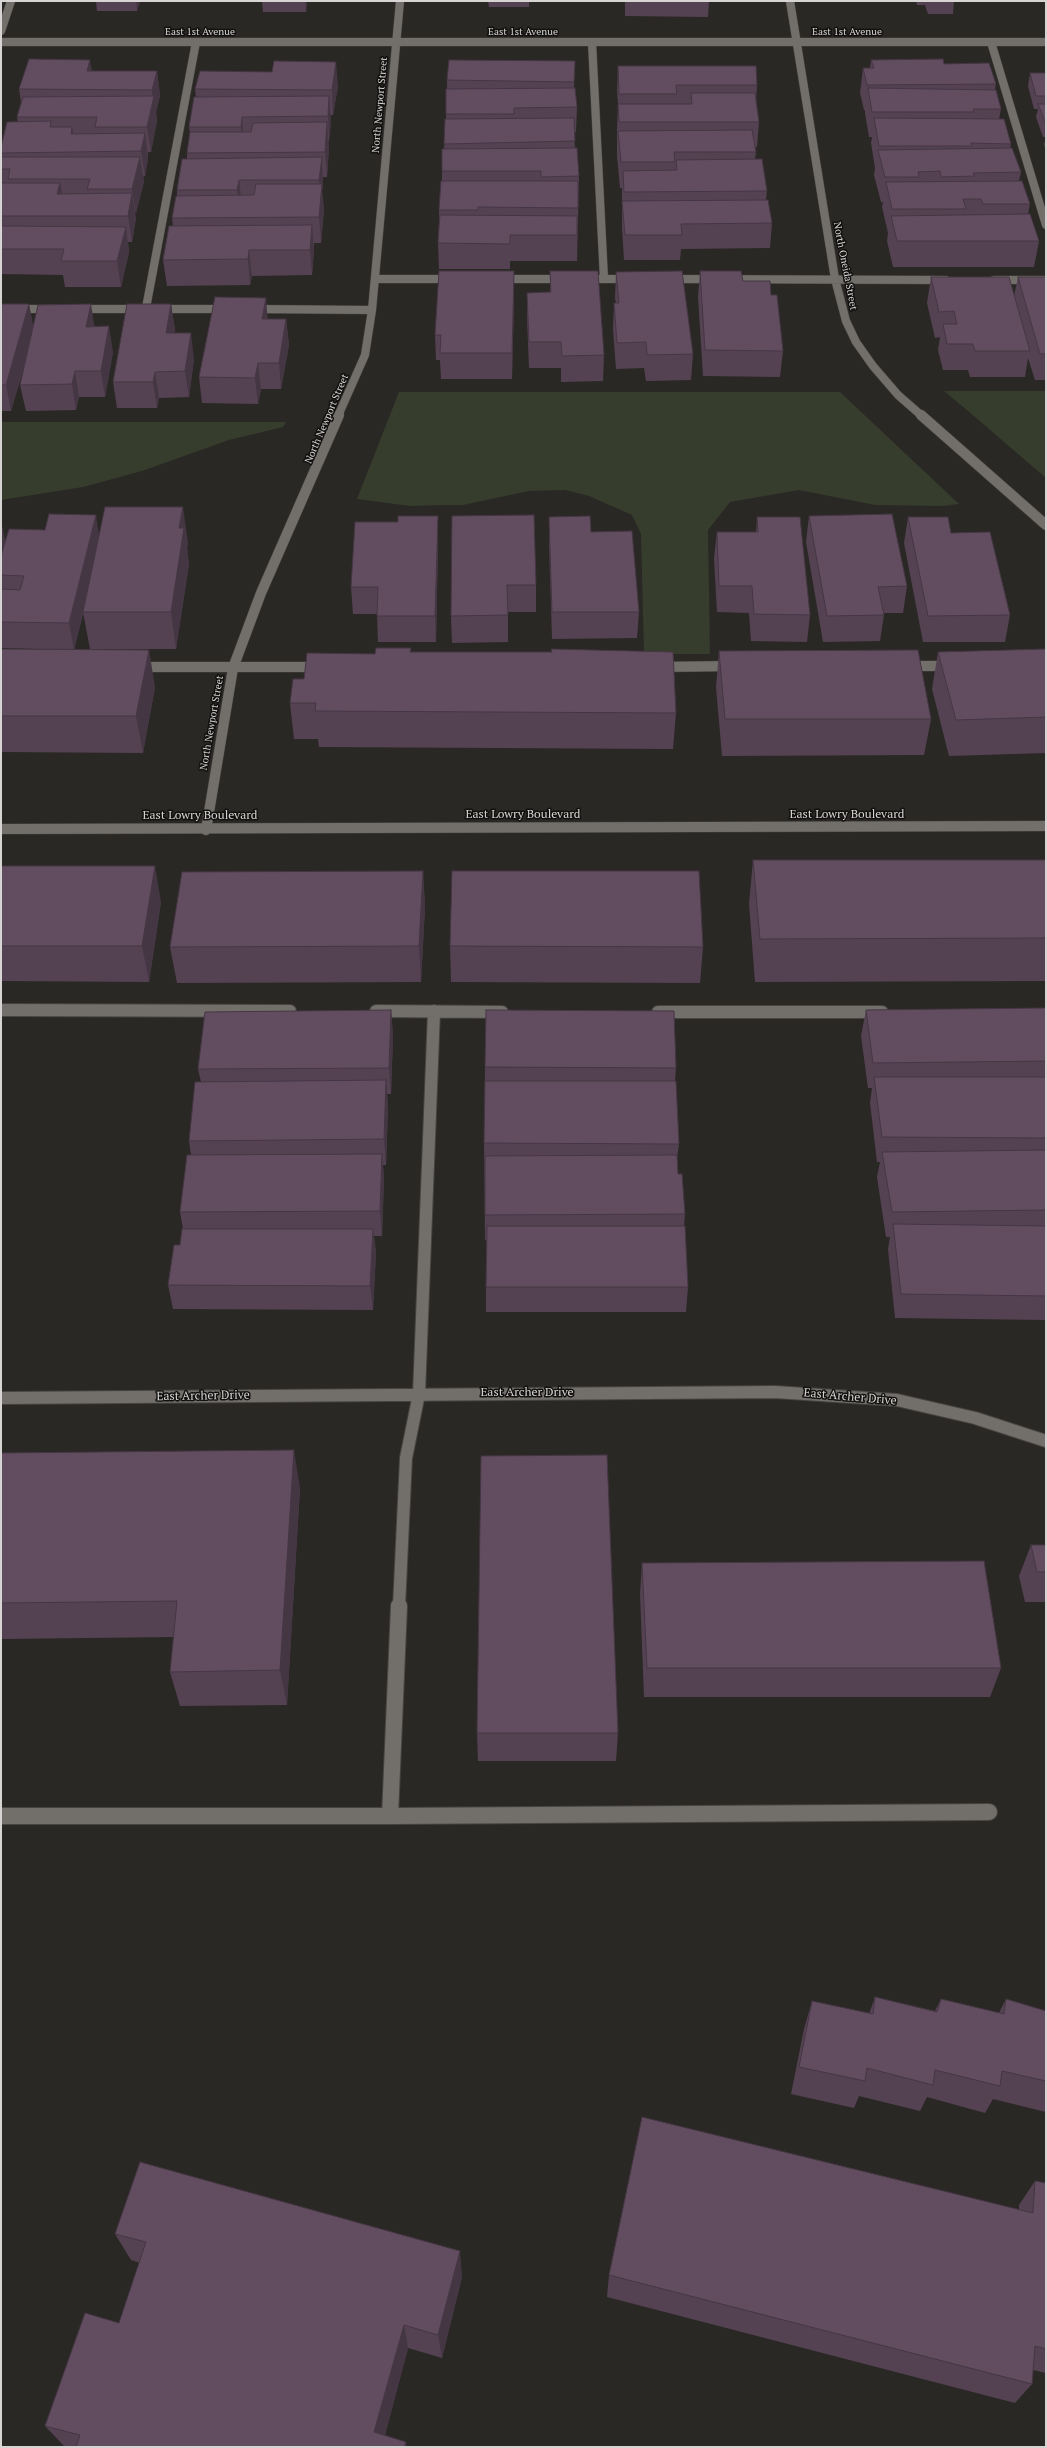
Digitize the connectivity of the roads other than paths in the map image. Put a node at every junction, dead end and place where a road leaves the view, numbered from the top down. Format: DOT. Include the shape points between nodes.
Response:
graph roads {
  1 [pos="11,1"];
  2 [pos="400,1"];
  3 [pos="790,1"];
  4 [pos="1,31"];
  5 [pos="1,42"];
  6 [pos="196,42"];
  7 [pos="396,42"];
  8 [pos="592,42"];
  9 [pos="796,42"];
  10 [pos="991,42"];
  11 [pos="1046,42"];
  12 [pos="1046,225"];
  13 [pos="375,279"];
  14 [pos="462,279"];
  15 [pos="485,279"];
  16 [pos="604,279"];
  17 [pos="643,279"];
  18 [pos="658,279"];
  19 [pos="835,279"];
  20 [pos="959,280"];
  21 [pos="982,280"];
  22 [pos="1046,280"];
  23 [pos="146,308"];
  24 [pos="1,309"];
  25 [pos="372,310"];
  26 [pos="1046,525"];
  27 [pos="742,666"];
  28 [pos="894,666"];
  29 [pos="966,666"];
  30 [pos="125,667"];
  31 [pos="331,667"];
  32 [pos="647,667"];
  33 [pos="233,668"];
  34 [pos="1046,826"];
  35 [pos="1,829"];
  36 [pos="206,830"];
  37 [pos="1,1010"];
  38 [pos="301,1011"];
  39 [pos="364,1011"];
  40 [pos="434,1011"];
  41 [pos="514,1012"];
  42 [pos="649,1012"];
  43 [pos="895,1012"];
  44 [pos="419,1394"];
  45 [pos="1,1398"];
  46 [pos="1046,1441"];
  47 [pos="988,1812"];
  48 [pos="1,1816"];
  49 [pos="390,1816"];
  1 -- 4 [label="street"];
  2 -- 7 [label="street, North Newport Street"];
  3 -- 9 [label="street, North Oneida Street"];
  5 -- 6 [label="street, East 1st Avenue"];
  6 -- 7 [label="street, East 1st Avenue"];
  6 -- 23 [label="street"];
  7 -- 8 [label="street, East 1st Avenue"];
  7 -- 13 [label="street, North Newport Street"];
  8 -- 9 [label="street, East 1st Avenue"];
  8 -- 16 [label="street"];
  9 -- 10 [label="street, East 1st Avenue"];
  9 -- 19 [label="street, North Oneida Street"];
  10 -- 11 [label="street, East 1st Avenue"];
  10 -- 12 [label="street"];
  13 -- 14 [label="street"];
  13 -- 25 [label="street, North Newport Street"];
  15 -- 16 [label="street"];
  16 -- 17 [label="street"];
  18 -- 19 [label="street"];
  19 -- 20 [label="street"];
  19 -- 26 [label="street, North Oneida Street" via="846,321 856,342 873,366 898,395"];
  21 -- 22 [label="street"];
  23 -- 24 [label="street"];
  23 -- 25 [label="street"];
  25 -- 33 [label="street, North Newport Street" via="365,355 262,594"];
  27 -- 32 [label="street"];
  28 -- 29 [label="street"];
  30 -- 33 [label="street"];
  31 -- 33 [label="street"];
  33 -- 36 [label="street, North Newport Street"];
  34 -- 36 [label="street, East Lowry Boulevard"];
  35 -- 36 [label="street, East Lowry Boulevard"];
  37 -- 38 [label="street"];
  39 -- 40 [label="street"];
  40 -- 41 [label="street"];
  40 -- 44 [label="street"];
  42 -- 43 [label="street"];
  44 -- 45 [label="street, East Archer Drive"];
  44 -- 46 [label="street, East Archer Drive" via="775,1392 845,1395 936,1407"];
  44 -- 49 [label="street" via="406,1458"];
  47 -- 49 [label="street"];
  48 -- 49 [label="street"];
}
